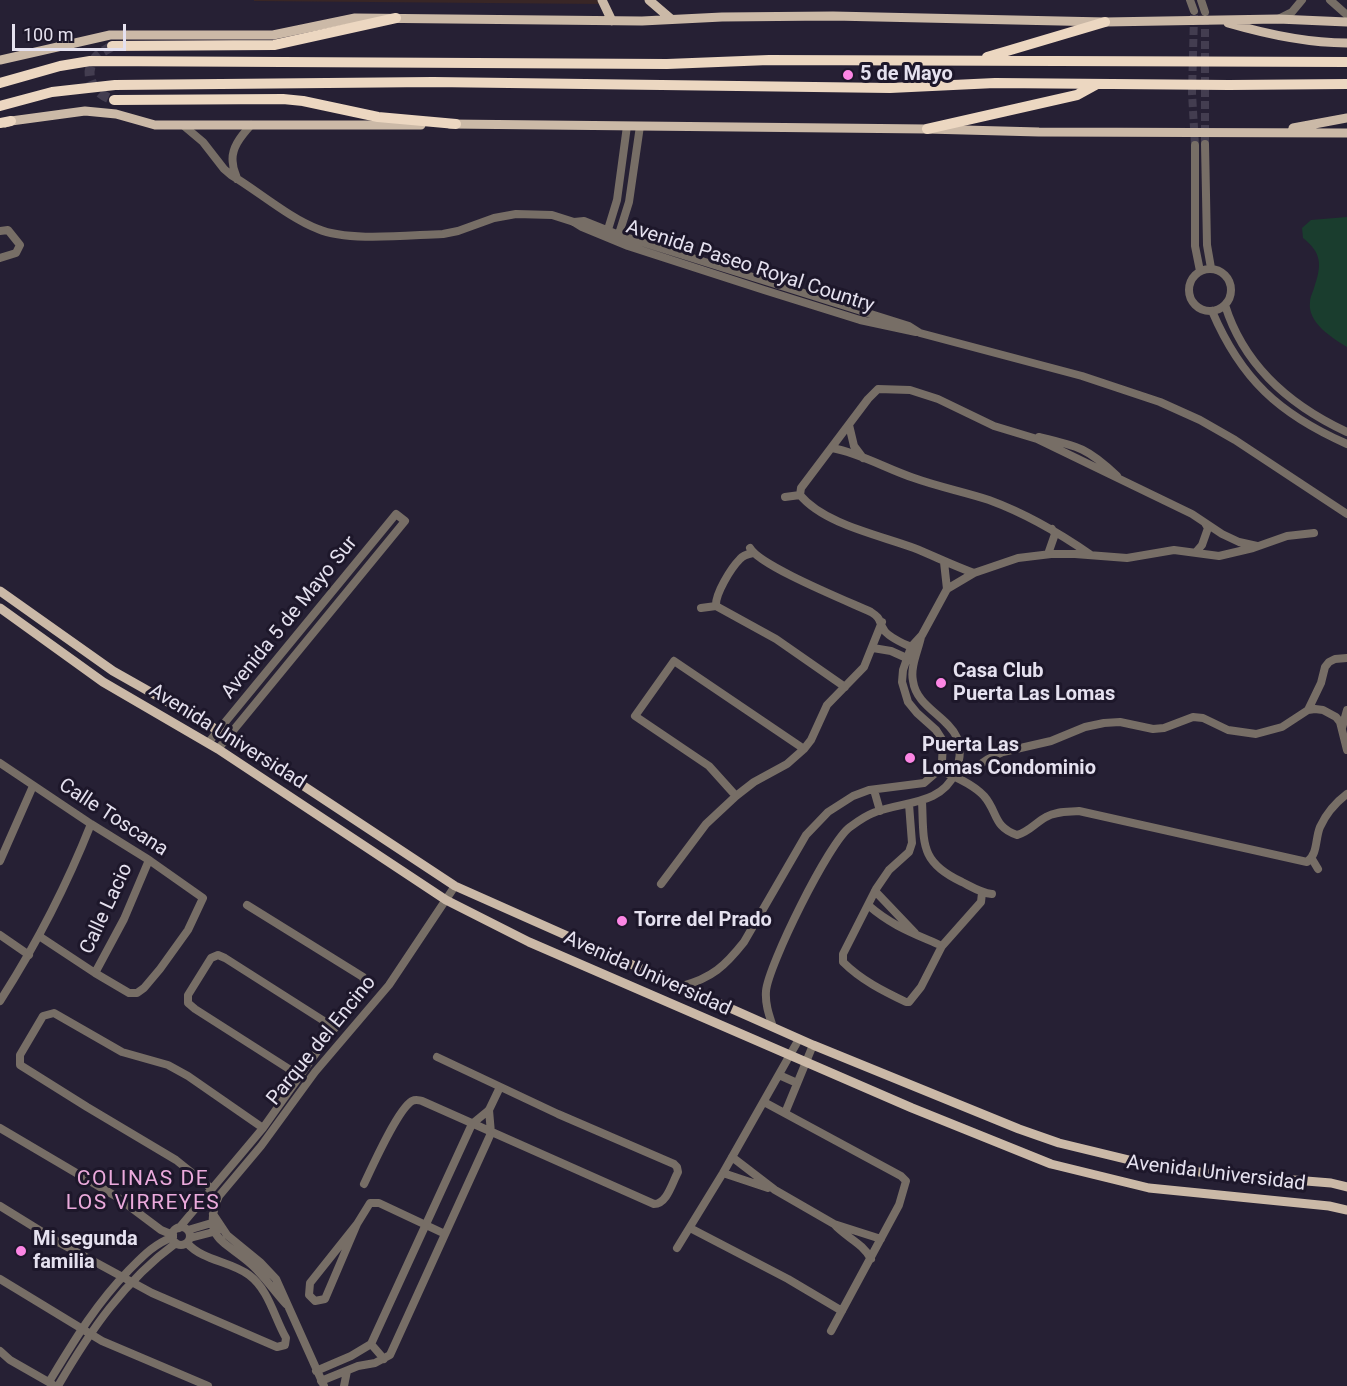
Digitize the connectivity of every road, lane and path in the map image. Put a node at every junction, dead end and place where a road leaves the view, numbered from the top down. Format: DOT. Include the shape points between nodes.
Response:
graph roads {
  1 [pos="602,0"];
  2 [pos="649,0"];
  3 [pos="1190,0"];
  4 [pos="1201,0"];
  5 [pos="1302,0"];
  6 [pos="1330,0"];
  7 [pos="1194,11"];
  8 [pos="1205,12"];
  9 [pos="1347,15"];
  10 [pos="396,18"];
  11 [pos="671,19"];
  12 [pos="1278,19"];
  13 [pos="1218,20"];
  14 [pos="612,21"];
  15 [pos="1105,22"];
  16 [pos="1347,22"];
  17 [pos="1347,43"];
  18 [pos="112,46"];
  19 [pos="0,60"];
  20 [pos="975,61"];
  21 [pos="1347,62"];
  22 [pos="0,82"];
  23 [pos="1097,84"];
  24 [pos="1347,84"];
  25 [pos="114,100"];
  26 [pos="0,106"];
  27 [pos="1347,118"];
  28 [pos="4,123"];
  29 [pos="456,124"];
  30 [pos="251,125"];
  31 [pos="184,126"];
  32 [pos="627,126"];
  33 [pos="640,126"];
  34 [pos="927,129"];
  35 [pos="1281,131"];
  36 [pos="1347,133"];
  37 [pos="1205,144"];
  38 [pos="1195,145"];
  39 [pos="237,179"];
  40 [pos="617,200"];
  41 [pos="629,202"];
  42 [pos="0,231"];
  43 [pos="607,234"];
  44 [pos="618,238"];
  45 [pos="0,258"];
  46 [pos="1211,268"];
  47 [pos="1200,271"];
  48 [pos="1225,305"];
  49 [pos="1212,311"];
  50 [pos="849,425"];
  51 [pos="1347,432"];
  52 [pos="1019,433"];
  53 [pos="1347,444"];
  54 [pos="832,448"];
  55 [pos="863,458"];
  56 [pos="1123,481"];
  57 [pos="800,495"];
  58 [pos="785,497"];
  59 [pos="1347,514"];
  60 [pos="1204,522"];
  61 [pos="1052,529"];
  62 [pos="1314,533"];
  63 [pos="1259,546"];
  64 [pos="1196,552"];
  65 [pos="1048,554"];
  66 [pos="1092,556"];
  67 [pos="944,562"];
  68 [pos="974,573"];
  69 [pos="947,589"];
  70 [pos="0,591"];
  71 [pos="716,606"];
  72 [pos="0,608"];
  73 [pos="701,608"];
  74 [pos="882,622"];
  75 [pos="873,648"];
  76 [pos="915,648"];
  77 [pos="1347,658"];
  78 [pos="910,660"];
  79 [pos="845,687"];
  80 [pos="1308,710"];
  81 [pos="1347,710"];
  82 [pos="1342,729"];
  83 [pos="218,731"];
  84 [pos="228,736"];
  85 [pos="208,743"];
  86 [pos="218,749"];
  87 [pos="804,749"];
  88 [pos="1347,750"];
  89 [pos="0,763"];
  90 [pos="940,768"];
  91 [pos="955,773"];
  92 [pos="33,786"];
  93 [pos="874,790"];
  94 [pos="1347,794"];
  95 [pos="736,796"];
  96 [pos="922,801"];
  97 [pos="909,804"];
  98 [pos="880,811"];
  99 [pos="91,825"];
  100 [pos="925,840"];
  101 [pos="912,843"];
  102 [pos="1312,859"];
  103 [pos="149,860"];
  104 [pos="0,861"];
  105 [pos="1318,869"];
  106 [pos="661,884"];
  107 [pos="455,886"];
  108 [pos="875,891"];
  109 [pos="982,893"];
  110 [pos="992,894"];
  111 [pos="446,900"];
  112 [pos="246,904"];
  113 [pos="867,905"];
  114 [pos="915,933"];
  115 [pos="0,936"];
  116 [pos="39,936"];
  117 [pos="942,946"];
  118 [pos="29,955"];
  119 [pos="95,973"];
  120 [pos="682,986"];
  121 [pos="0,1001"];
  122 [pos="772,1027"];
  123 [pos="335,1028"];
  124 [pos="799,1039"];
  125 [pos="813,1045"];
  126 [pos="789,1056"];
  127 [pos="437,1057"];
  128 [pos="805,1063"];
  129 [pos="779,1075"];
  130 [pos="300,1076"];
  131 [pos="797,1083"];
  132 [pos="500,1086"];
  133 [pos="764,1102"];
  134 [pos="489,1110"];
  135 [pos="785,1113"];
  136 [pos="472,1124"];
  137 [pos="0,1128"];
  138 [pos="263,1128"];
  139 [pos="491,1132"];
  140 [pos="732,1157"];
  141 [pos="723,1173"];
  142 [pos="364,1184"];
  143 [pos="1347,1187"];
  144 [pos="211,1188"];
  145 [pos="775,1190"];
  146 [pos="0,1206"];
  147 [pos="1347,1210"];
  148 [pos="216,1224"];
  149 [pos="357,1224"];
  150 [pos="834,1224"];
  151 [pos="426,1225"];
  152 [pos="690,1228"];
  153 [pos="445,1234"];
  154 [pos="186,1235"];
  155 [pos="174,1238"];
  156 [pos="881,1239"];
  157 [pos="677,1248"];
  158 [pos="871,1259"];
  159 [pos="122,1278"];
  160 [pos="0,1279"];
  161 [pos="132,1282"];
  162 [pos="842,1311"];
  163 [pos="82,1328"];
  164 [pos="280,1328"];
  165 [pos="831,1331"];
  166 [pos="90,1333"];
  167 [pos="267,1343"];
  168 [pos="371,1344"];
  169 [pos="0,1351"];
  170 [pos="384,1359"];
  171 [pos="316,1371"];
  172 [pos="347,1371"];
  173 [pos="322,1384"];
  174 [pos="54,1385"];
  175 [pos="208,1386"];
  176 [pos="344,1386"];
  1 -- 14 [label="main road"];
  2 -- 11 [label="main road"];
  3 -- 7 [label="street"];
  4 -- 8 [label="street"];
  5 -- 12 [label="street" via="1292,12"];
  6 -- 9 [label="street"];
  10 -- 14 [label="main road"];
  10 -- 18 [label="highway" via="274,45"];
  10 -- 19 [label="main road" via="355,18 273,35 110,35"];
  11 -- 14 [label="main road"];
  11 -- 15 [label="main road" via="833,16"];
  12 -- 13 [label="main road"];
  12 -- 16 [label="main road"];
  13 -- 15 [label="main road"];
  13 -- 17 [label="main road" via="1256,31"];
  15 -- 20 [label="highway"];
  20 -- 21 [label="highway"];
  20 -- 22 [label="highway" via="90,61"];
  23 -- 24 [label="highway"];
  23 -- 26 [label="highway" via="890,88 433,82 115,85 52,92"];
  23 -- 34 [label="highway" via="1077,95"];
  25 -- 29 [label="highway" via="283,99 378,117"];
  27 -- 35 [label="main road"];
  28 -- 31 [label="main road" via="85,111 116,114 155,125"];
  29 -- 30 [label="main road"];
  29 -- 32 [label="main road"];
  30 -- 31 [label="main road"];
  30 -- 39 [label="street" via="233,152"];
  31 -- 39 [label="street, Avenida Paseo Royal Country"];
  32 -- 33 [label="main road"];
  32 -- 40 [label="street"];
  33 -- 34 [label="main road"];
  33 -- 41 [label="street"];
  34 -- 35 [label="main road"];
  35 -- 36 [label="main road"];
  37 -- 46 [label="street"];
  38 -- 47 [label="street" via="1196,246"];
  39 -- 43 [label="street, Avenida Paseo Royal Country" via="302,221 336,235 443,234 494,218 529,213 552,215"];
  40 -- 41 [label="street"];
  40 -- 43 [label="street"];
  41 -- 44 [label="street"];
  42 -- 45 [label="street" via="8,230 20,245 16,253"];
  43 -- 44 [label="street, Avenida Paseo Royal Country"];
  44 -- 59 [label="street, Avenida Paseo Royal Country" via="908,332 1082,376 1160,402 1234,440"];
  46 -- 47 [label="street"];
  46 -- 48 [label="street" via="1223,272 1231,282 1231,295"];
  47 -- 49 [label="street" via="1191,281 1189,294 1196,306"];
  48 -- 49 [label="street"];
  48 -- 51 [label="street" via="1239,341 1271,381 1289,399"];
  49 -- 53 [label="street" via="1229,348 1264,392 1310,426"];
  50 -- 52 [label="street" via="878,389 891,388 922,393 994,426"];
  50 -- 54 [label="street"];
  50 -- 55 [label="street" via="854,446"];
  52 -- 56 [label="street"];
  52 -- 56 [label="street" via="1080,447"];
  54 -- 55 [label="street"];
  54 -- 57 [label="street" via="801,488"];
  55 -- 61 [label="street" via="924,482 989,500"];
  56 -- 60 [label="street"];
  57 -- 58 [label="street"];
  57 -- 67 [label="street" via="852,527"];
  60 -- 63 [label="street" via="1239,542"];
  60 -- 64 [label="street" via="1208,528 1206,536"];
  61 -- 65 [label="street" via="1055,534"];
  61 -- 66 [label="street"];
  62 -- 63 [label="street" via="1287,536"];
  63 -- 64 [label="street" via="1219,556"];
  64 -- 66 [label="street" via="1174,550 1127,558"];
  65 -- 66 [label="street"];
  65 -- 68 [label="street" via="1018,558"];
  67 -- 68 [label="street"];
  67 -- 69 [label="street"];
  68 -- 69 [label="street"];
  69 -- 76 [label="street"];
  70 -- 83 [label="main road, Avenida Universidad" via="113,672"];
  71 -- 73 [label="street"];
  71 -- 74 [label="street" via="717,597 739,559 751,550 772,565 871,612"];
  71 -- 79 [label="street" via="776,639"];
  72 -- 85 [label="main road, Avenida Universidad" via="103,682"];
  74 -- 75 [label="street"];
  74 -- 76 [label="street" via="889,635"];
  75 -- 78 [label="street"];
  75 -- 79 [label="street" via="864,667"];
  76 -- 78 [label="street"];
  77 -- 80 [label="street" via="1335,659 1325,667"];
  78 -- 90 [label="street" via="903,670 904,692 917,713 940,735 944,751"];
  78 -- 91 [label="street" via="917,693 956,736 960,750"];
  79 -- 87 [label="street" via="827,705"];
  80 -- 82 [label="street" via="1330,712"];
  80 -- 91 [label="street" via="1282,727 1256,734 1228,730 1193,717 1153,729 1104,723 1003,752 969,772"];
  81 -- 82 [label="street"];
  82 -- 88 [label="street"];
  83 -- 84 [label="main road, Avenida Universidad"];
  83 -- 84 [label="street, Avenida 5 de Mayo Sur" via="396,514 405,521"];
  83 -- 85 [label="street, Avenida 5 de Mayo Sur"];
  84 -- 86 [label="street, Avenida 5 de Mayo Sur"];
  84 -- 107 [label="main road, Avenida Universidad"];
  85 -- 86 [label="main road, Avenida Universidad"];
  86 -- 111 [label="main road, Avenida Universidad"];
  87 -- 95 [label="street"];
  87 -- 95 [label="street" via="673,659 631,716 710,766"];
  89 -- 92 [label="street, Calle Toscana"];
  90 -- 91 [label="street"];
  90 -- 93 [label="street" via="924,783"];
  91 -- 96 [label="street" via="942,790"];
  91 -- 102 [label="street" via="985,797 1002,827 1017,835 1046,816 1079,812 1298,861"];
  92 -- 99 [label="street, Calle Toscana"];
  92 -- 104 [label="street"];
  93 -- 98 [label="street"];
  93 -- 120 [label="street" via="853,796 816,823 731,958 718,971"];
  94 -- 102 [label="street" via="1323,821"];
  95 -- 106 [label="street" via="706,824"];
  96 -- 97 [label="street"];
  96 -- 100 [label="street"];
  97 -- 98 [label="street"];
  97 -- 101 [label="street"];
  98 -- 122 [label="street" via="847,828 834,845 779,951 766,991"];
  99 -- 103 [label="street, Calle Toscana"];
  99 -- 116 [label="street"];
  100 -- 101 [label="street"];
  100 -- 109 [label="street" via="931,861 941,871"];
  101 -- 108 [label="street" via="909,852 889,870"];
  102 -- 105 [label="street"];
  103 -- 119 [label="street, Calle Lacio"];
  103 -- 119 [label="street, Calle Toscana" via="200,896 202,903 188,930 144,988 129,993"];
  107 -- 111 [label="street, Parque del Encino"];
  107 -- 120 [label="main road, Avenida Universidad"];
  108 -- 113 [label="street"];
  108 -- 114 [label="street"];
  109 -- 110 [label="street"];
  109 -- 117 [label="street" via="981,902"];
  111 -- 126 [label="main road, Avenida Universidad" via="529,942"];
  111 -- 148 [label="street, Parque del Encino" via="389,985 315,1072 219,1196"];
  112 -- 123 [label="street" via="363,977 363,988"];
  113 -- 114 [label="street" via="901,929"];
  113 -- 117 [label="street" via="843,954 843,962 888,994 909,1002"];
  114 -- 117 [label="street"];
  115 -- 118 [label="street"];
  116 -- 118 [label="street"];
  116 -- 119 [label="street"];
  118 -- 121 [label="street"];
  120 -- 122 [label="main road, Avenida Universidad"];
  122 -- 124 [label="main road, Avenida Universidad"];
  123 -- 130 [label="street"];
  123 -- 130 [label="street" via="225,958 212,958 188,995 188,1003"];
  124 -- 125 [label="main road, Avenida Universidad"];
  124 -- 126 [label="street"];
  125 -- 128 [label="street"];
  125 -- 143 [label="main road, Avenida Universidad" via="1019,1129 1097,1154 1207,1173"];
  126 -- 128 [label="main road, Avenida Universidad"];
  126 -- 129 [label="street"];
  127 -- 132 [label="street"];
  128 -- 131 [label="street"];
  128 -- 147 [label="main road, Avenida Universidad" via="1061,1167 1149,1188"];
  129 -- 131 [label="street"];
  129 -- 133 [label="street"];
  130 -- 138 [label="street"];
  131 -- 135 [label="street"];
  132 -- 134 [label="street"];
  132 -- 139 [label="street" via="674,1164 678,1172 663,1201 654,1204"];
  133 -- 135 [label="street"];
  133 -- 140 [label="street"];
  134 -- 136 [label="street"];
  134 -- 139 [label="street"];
  135 -- 156 [label="street" via="906,1181 899,1205"];
  136 -- 139 [label="street"];
  136 -- 142 [label="street" via="415,1100 394,1125"];
  136 -- 151 [label="street"];
  137 -- 155 [label="street" via="117,1197"];
  138 -- 144 [label="street"];
  138 -- 144 [label="street" via="168,1065 122,1052 54,1013 42,1016 20,1055 20,1065 176,1160"];
  139 -- 153 [label="street"];
  140 -- 141 [label="street"];
  140 -- 145 [label="street"];
  141 -- 145 [label="street"];
  141 -- 152 [label="street"];
  144 -- 154 [label="street"];
  145 -- 150 [label="street"];
  146 -- 159 [label="street"];
  148 -- 154 [label="street"];
  148 -- 171 [label="street" via="223,1244 253,1265 286,1304"];
  149 -- 149 [label="street" via="310,1283 309,1295 315,1301 325,1299"];
  149 -- 151 [label="street" via="366,1207 374,1202"];
  150 -- 156 [label="street"];
  150 -- 158 [label="street" via="867,1251"];
  151 -- 153 [label="street"];
  151 -- 168 [label="street"];
  152 -- 157 [label="street"];
  152 -- 162 [label="street"];
  153 -- 170 [label="street" via="390,1355"];
  154 -- 155 [label="street"];
  154 -- 155 [label="street" via="181,1245"];
  154 -- 164 [label="street" via="198,1252 249,1274 261,1286"];
  155 -- 159 [label="street" via="148,1250"];
  155 -- 161 [label="street"];
  156 -- 158 [label="street"];
  158 -- 162 [label="street"];
  159 -- 161 [label="street"];
  159 -- 163 [label="street"];
  160 -- 163 [label="street"];
  161 -- 166 [label="street"];
  161 -- 167 [label="street"];
  162 -- 165 [label="street"];
  163 -- 166 [label="street"];
  163 -- 174 [label="street"];
  164 -- 167 [label="street"];
  164 -- 167 [label="street" via="286,1338 285,1346"];
  166 -- 174 [label="street"];
  166 -- 175 [label="street"];
  168 -- 170 [label="street"];
  168 -- 171 [label="street"];
  169 -- 174 [label="street"];
  170 -- 172 [label="street"];
  171 -- 173 [label="street"];
  172 -- 173 [label="street"];
  172 -- 176 [label="street"];
}
